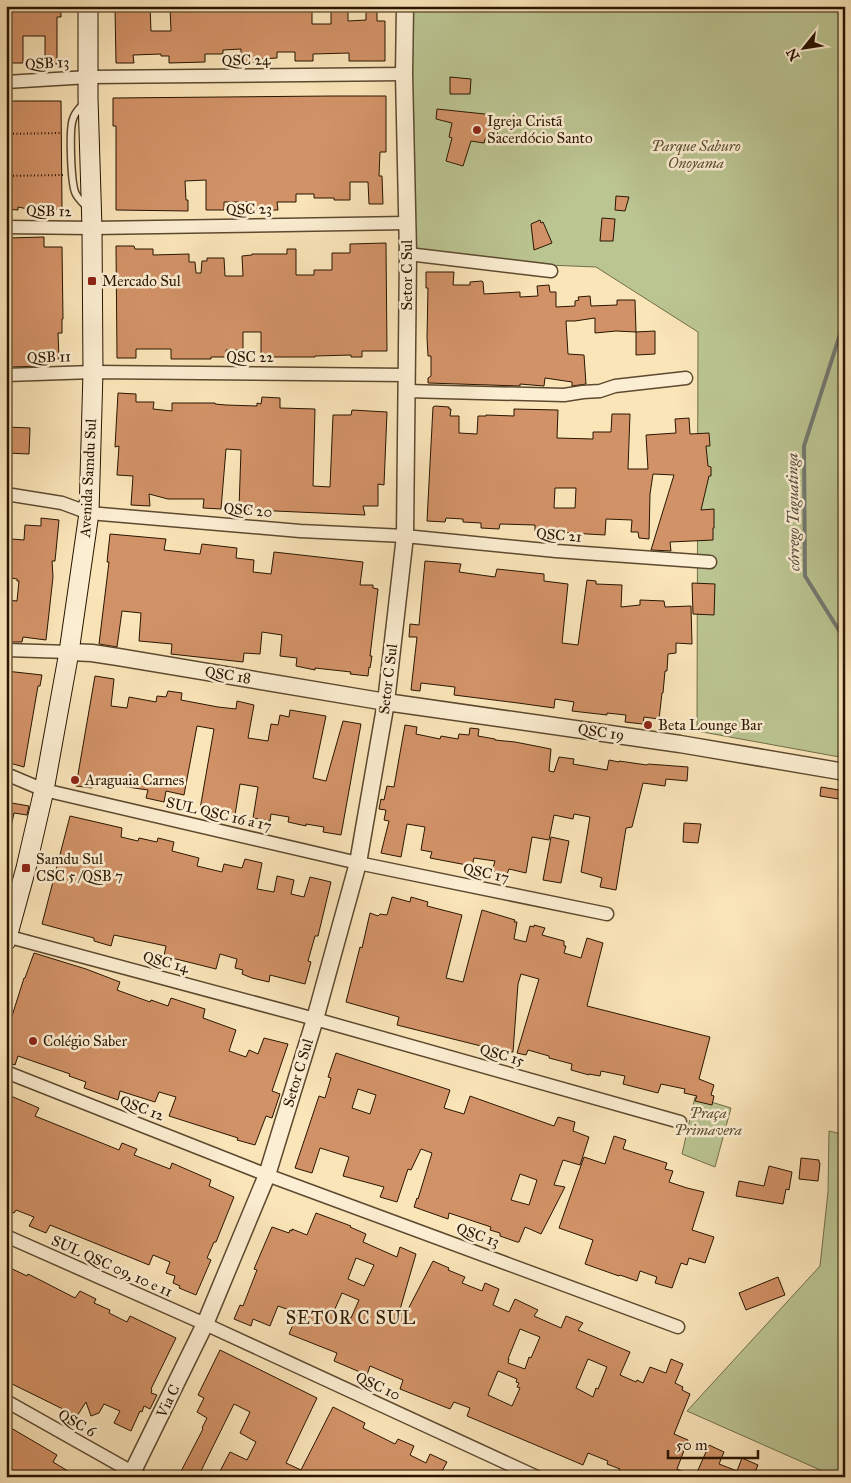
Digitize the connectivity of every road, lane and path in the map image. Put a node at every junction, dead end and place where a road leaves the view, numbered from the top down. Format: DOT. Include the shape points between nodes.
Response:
graph roads {
  1 [pos="88,6"];
  2 [pos="405,6"];
  3 [pos="404,74"];
  4 [pos="89,77"];
  5 [pos="6,82"];
  6 [pos="88,98"];
  7 [pos="6,134"];
  8 [pos="71,134"];
  9 [pos="72,175"];
  10 [pos="6,176"];
  11 [pos="92,220"];
  12 [pos="407,223"];
  13 [pos="6,227"];
  14 [pos="408,254"];
  15 [pos="551,271"];
  16 [pos="93,372"];
  17 [pos="6,375"];
  18 [pos="686,378"];
  19 [pos="407,383"];
  20 [pos="6,494"];
  21 [pos="89,512"];
  22 [pos="405,536"];
  23 [pos="710,562"];
  24 [pos="6,650"];
  25 [pos="70,652"];
  26 [pos="386,702"];
  27 [pos="845,772"];
  28 [pos="6,774"];
  29 [pos="44,790"];
  30 [pos="358,863"];
  31 [pos="607,914"];
  32 [pos="7,938"];
  33 [pos="315,1019"];
  34 [pos="6,1072"];
  35 [pos="680,1122"];
  36 [pos="267,1175"];
  37 [pos="6,1236"];
  38 [pos="205,1324"];
  39 [pos="678,1327"];
  40 [pos="6,1401"];
  41 [pos="135,1475"];
  42 [pos="537,1477"];
  1 -- 4 [label="main road, Avenida Samdu Sul"];
  2 -- 3 [label="street, Setor C Sul"];
  3 -- 4 [label="street, QSC 24"];
  3 -- 12 [label="street, Setor C Sul"];
  4 -- 5 [label="street, QSB 13"];
  4 -- 6 [label="main road, Avenida Samdu Sul"];
  6 -- 8 [label="lane" via="75,113"];
  6 -- 11 [label="main road, Avenida Samdu Sul"];
  7 -- 8 [label="path"];
  8 -- 9 [label="lane"];
  9 -- 10 [label="path"];
  9 -- 11 [label="lane" via="77,196"];
  11 -- 12 [label="street, QSC 23"];
  11 -- 13 [label="street, QSB 12"];
  11 -- 16 [label="main road, Avenida Samdu Sul"];
  12 -- 14 [label="street, Setor C Sul"];
  14 -- 15 [label="street"];
  14 -- 19 [label="street, Setor C Sul"];
  16 -- 17 [label="street, QSB 11"];
  16 -- 19 [label="street, QSC 22"];
  16 -- 21 [label="main road, Avenida Samdu Sul"];
  18 -- 19 [label="street, QSC 22" via="564,395"];
  19 -- 22 [label="street, Setor C Sul"];
  20 -- 21 [label="street, QSC 20" via="62,503"];
  21 -- 22 [label="street, QSC 20" via="300,531"];
  21 -- 25 [label="main road, Avenida Samdu Sul"];
  22 -- 23 [label="street, QSC 21"];
  22 -- 26 [label="street, Setor C Sul"];
  24 -- 25 [label="street"];
  25 -- 26 [label="street, QSC 18"];
  25 -- 29 [label="main road, Avenida Samdu Sul"];
  26 -- 27 [label="street, QSC 19"];
  26 -- 30 [label="street, Setor C Sul"];
  28 -- 29 [label="street, SUL QSC 16 a 17"];
  29 -- 30 [label="street, SUL QSC 16 a 17"];
  29 -- 32 [label="main road, Avenida Samdu Sul"];
  30 -- 31 [label="street, QSC 17"];
  30 -- 33 [label="street, Setor C Sul"];
  32 -- 33 [label="street, QSC 14"];
  33 -- 35 [label="street, QSC 15"];
  33 -- 36 [label="street, Setor C Sul"];
  34 -- 36 [label="street, QSC 12"];
  36 -- 38 [label="street, Setor C Sul"];
  36 -- 39 [label="street, QSC 13"];
  37 -- 38 [label="street, SUL QSC 09, 10 e 11"];
  38 -- 41 [label="street, Via C"];
  38 -- 42 [label="street, QSC 10"];
  40 -- 41 [label="street, QSC 6"];
}
